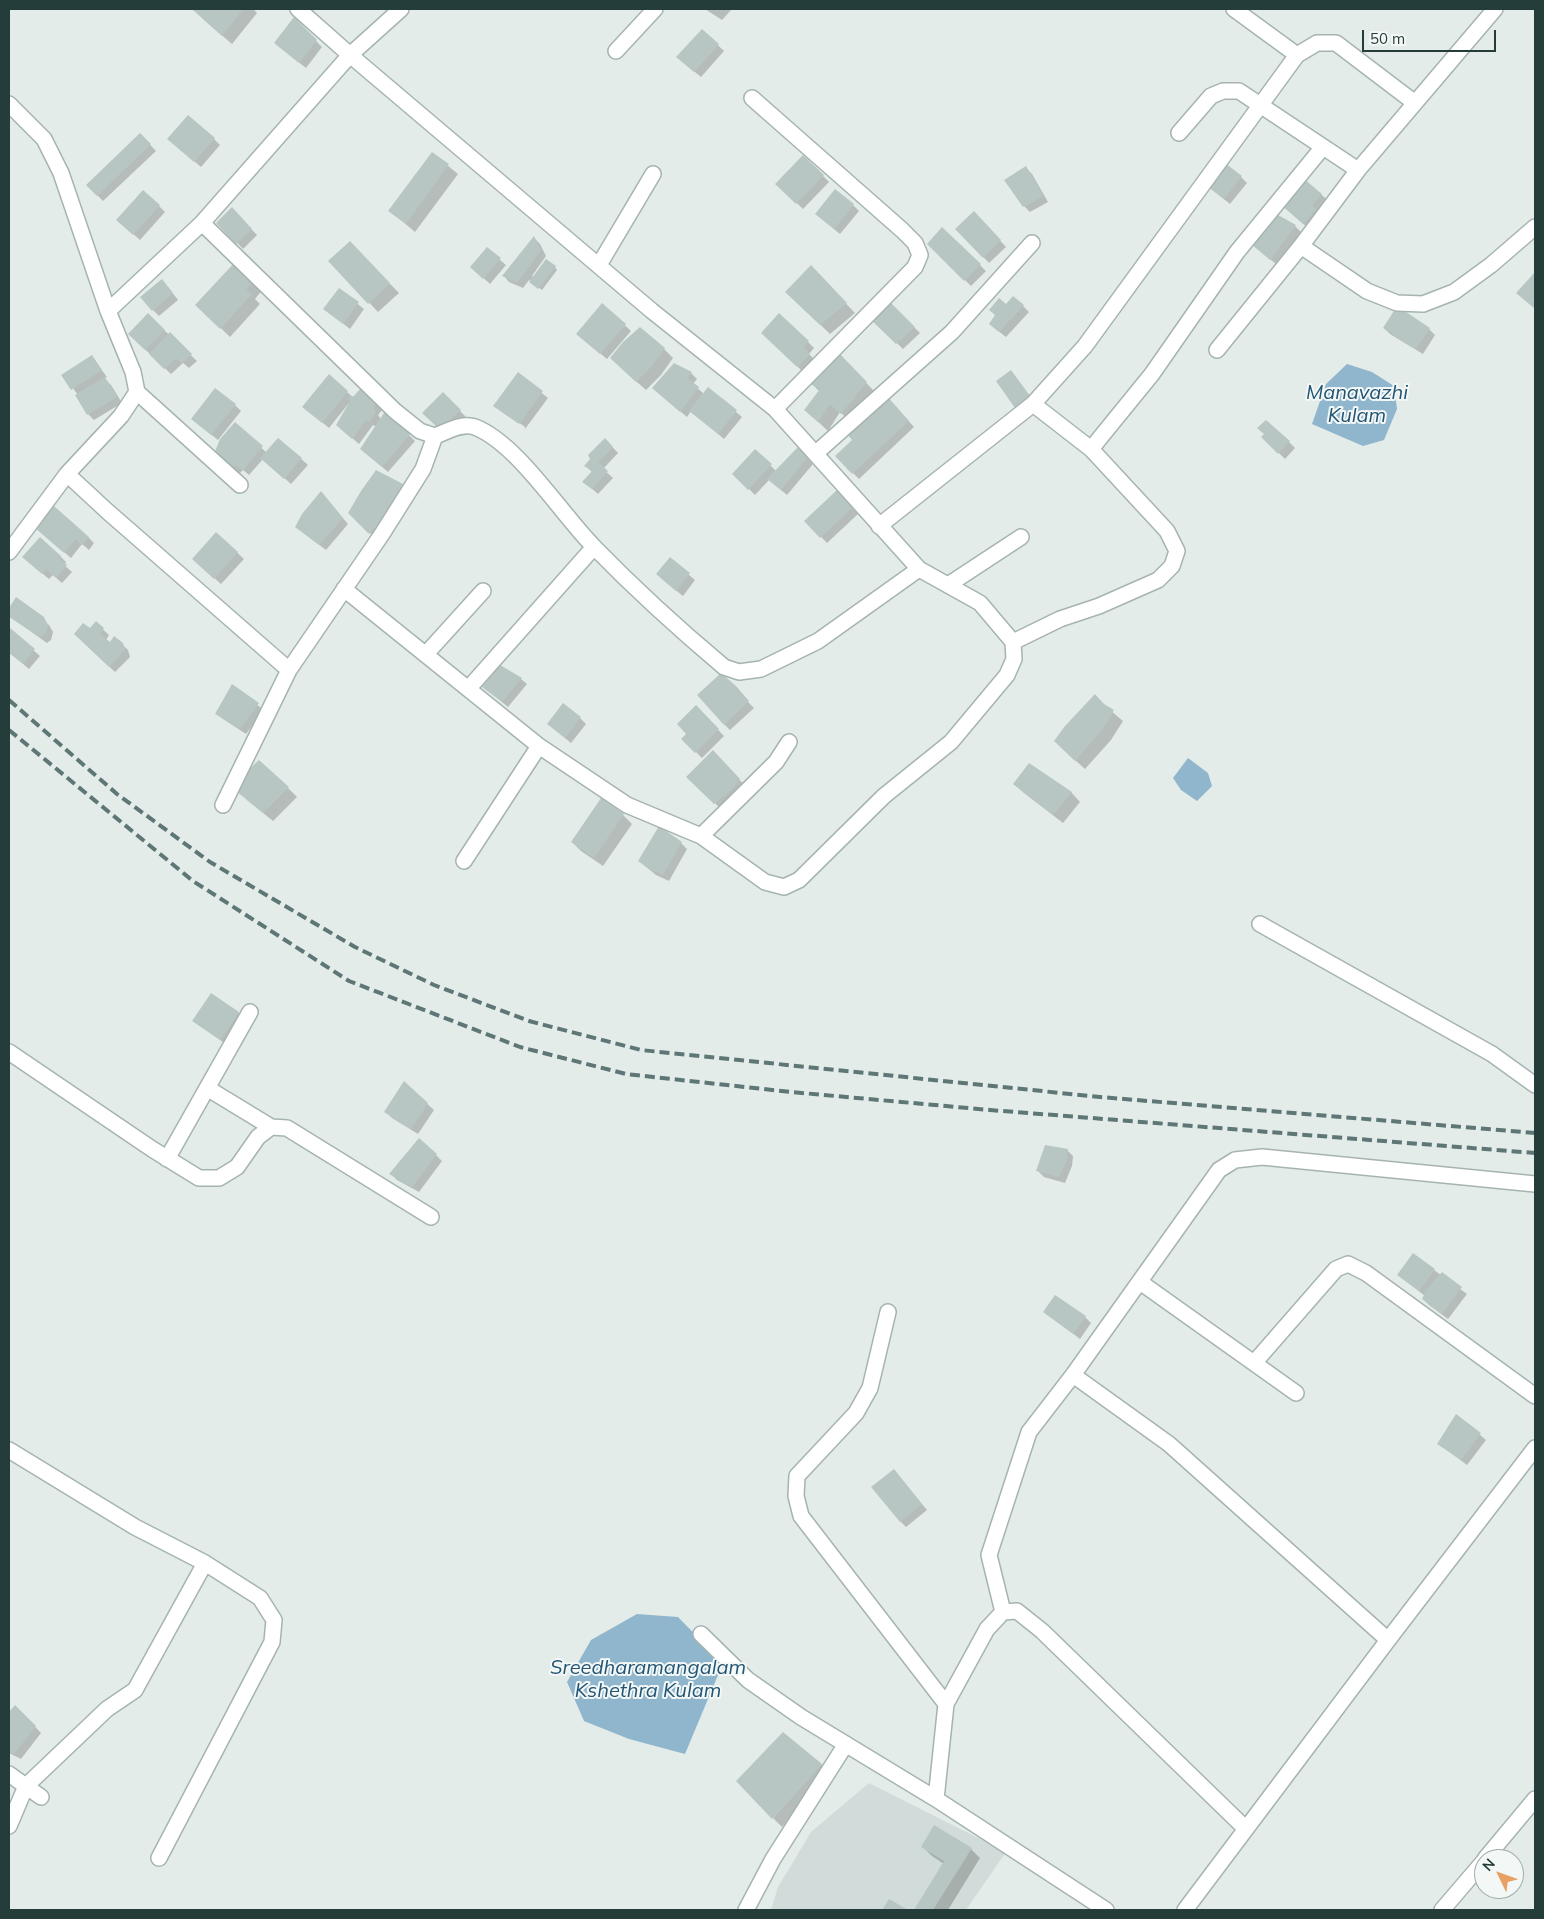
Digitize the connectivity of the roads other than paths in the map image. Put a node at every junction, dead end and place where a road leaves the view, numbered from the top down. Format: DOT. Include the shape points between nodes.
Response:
graph roads {
  1 [pos="298,9"];
  2 [pos="400,9"];
  3 [pos="655,9"];
  4 [pos="1234,9"];
  5 [pos="1495,9"];
  6 [pos="616,51"];
  7 [pos="350,55"];
  8 [pos="1297,55"];
  9 [pos="752,98"];
  10 [pos="1415,103"];
  11 [pos="9,104"];
  12 [pos="1260,105"];
  13 [pos="1179,133"];
  14 [pos="1323,147"];
  15 [pos="1358,170"];
  16 [pos="653,174"];
  17 [pos="202,223"];
  18 [pos="1535,227"];
  19 [pos="1032,243"];
  20 [pos="1301,246"];
  21 [pos="599,265"];
  22 [pos="108,311"];
  23 [pos="1217,350"];
  24 [pos="137,392"];
  25 [pos="1033,404"];
  26 [pos="775,409"];
  27 [pos="435,436"];
  28 [pos="1090,449"];
  29 [pos="816,453"];
  30 [pos="68,474"];
  31 [pos="240,485"];
  32 [pos="879,526"];
  33 [pos="14,533"];
  34 [pos="1021,537"];
  35 [pos="594,547"];
  36 [pos="9,552"];
  37 [pos="919,569"];
  38 [pos="948,585"];
  39 [pos="344,589"];
  40 [pos="483,591"];
  41 [pos="1013,642"];
  42 [pos="426,654"];
  43 [pos="289,670"];
  44 [pos="468,689"];
  45 [pos="789,742"];
  46 [pos="539,746"];
  47 [pos="223,806"];
  48 [pos="701,836"];
  49 [pos="464,861"];
  50 [pos="1260,924"];
  51 [pos="250,1012"];
  52 [pos="9,1052"];
  53 [pos="1535,1085"];
  54 [pos="207,1088"];
  55 [pos="271,1127"];
  56 [pos="167,1158"];
  57 [pos="1535,1184"];
  58 [pos="432,1218"];
  59 [pos="1140,1282"];
  60 [pos="888,1312"];
  61 [pos="1254,1363"];
  62 [pos="1073,1375"];
  63 [pos="1296,1393"];
  64 [pos="1535,1396"];
  65 [pos="1535,1448"];
  66 [pos="9,1450"];
  67 [pos="206,1563"];
  68 [pos="1003,1612"];
  69 [pos="701,1634"];
  70 [pos="1388,1640"];
  71 [pos="946,1704"];
  72 [pos="846,1744"];
  73 [pos="9,1774"];
  74 [pos="26,1786"];
  75 [pos="41,1797"];
  76 [pos="936,1799"];
  77 [pos="1535,1799"];
  78 [pos="9,1826"];
  79 [pos="1246,1829"];
  80 [pos="1494,1849"];
  81 [pos="159,1858"];
  82 [pos="1474,1873"];
  83 [pos="746,1910"];
  84 [pos="1106,1910"];
  85 [pos="1185,1910"];
  86 [pos="1442,1910"];
  1 -- 7 [label="street"];
  2 -- 7 [label="street"];
  3 -- 6 [label="street"];
  4 -- 8 [label="street"];
  5 -- 10 [label="street"];
  7 -- 17 [label="street"];
  7 -- 21 [label="street"];
  8 -- 10 [label="street" via="1318,43 1336,43"];
  8 -- 12 [label="street"];
  9 -- 26 [label="street" via="902,230 915,243 920,255 915,267"];
  10 -- 15 [label="street"];
  11 -- 22 [label="street" via="44,139 61,174"];
  12 -- 13 [label="street" via="1238,91 1223,91 1211,96"];
  12 -- 14 [label="street"];
  12 -- 25 [label="street" via="1085,346"];
  14 -- 15 [label="street"];
  14 -- 28 [label="street" via="1237,252 1152,374"];
  15 -- 20 [label="street"];
  16 -- 21 [label="street"];
  17 -- 22 [label="street"];
  17 -- 27 [label="street" via="395,411 420,430"];
  18 -- 20 [label="street" via="1454,292 1423,304 1397,303 1368,291"];
  19 -- 29 [label="street" via="952,332"];
  20 -- 23 [label="street"];
  21 -- 26 [label="street"];
  22 -- 24 [label="street" via="133,372"];
  24 -- 30 [label="street"];
  24 -- 31 [label="street"];
  25 -- 28 [label="street"];
  25 -- 32 [label="street"];
  26 -- 29 [label="street"];
  27 -- 35 [label="street" via="472,425 489,433 521,463"];
  27 -- 39 [label="street" via="424,469"];
  28 -- 41 [label="street" via="1167,531 1177,550 1172,566 1158,580 1060,619"];
  29 -- 32 [label="street"];
  30 -- 33 [label="street"];
  30 -- 43 [label="street" via="107,512"];
  32 -- 37 [label="street"];
  33 -- 36 [label="street"];
  34 -- 38 [label="street"];
  35 -- 37 [label="street" via="704,650 724,667 739,672 761,669 818,641"];
  35 -- 44 [label="street"];
  37 -- 38 [label="street"];
  38 -- 41 [label="street" via="980,604"];
  39 -- 42 [label="street"];
  39 -- 43 [label="street"];
  40 -- 42 [label="street"];
  41 -- 48 [label="street" via="1014,659 1007,675 951,742 884,796 799,880 784,887 766,882"];
  42 -- 44 [label="street"];
  43 -- 47 [label="street"];
  44 -- 46 [label="street"];
  45 -- 48 [label="street" via="776,762"];
  46 -- 48 [label="street" via="627,805"];
  46 -- 49 [label="street"];
  50 -- 53 [label="street" via="1492,1054"];
  51 -- 54 [label="street"];
  52 -- 56 [label="street"];
  54 -- 55 [label="street"];
  54 -- 56 [label="street"];
  55 -- 56 [label="street" via="258,1137 237,1166 219,1178 199,1178"];
  55 -- 58 [label="street" via="286,1128"];
  57 -- 59 [label="street" via="1262,1157 1235,1160 1219,1170"];
  59 -- 61 [label="street"];
  59 -- 62 [label="street"];
  60 -- 71 [label="street" via="870,1388 856,1413 797,1476 796,1496 801,1516"];
  61 -- 63 [label="street"];
  61 -- 64 [label="street" via="1336,1268 1348,1264 1366,1272"];
  62 -- 68 [label="street" via="1029,1432 988,1555"];
  62 -- 70 [label="street" via="1169,1444"];
  65 -- 70 [label="street"];
  66 -- 67 [label="street" via="135,1526"];
  67 -- 74 [label="street" via="135,1690 107,1708"];
  67 -- 81 [label="street" via="260,1598 274,1620 272,1642"];
  68 -- 71 [label="street" via="987,1629"];
  68 -- 79 [label="street" via="1017,1611 1042,1631"];
  69 -- 72 [label="street" via="748,1680"];
  70 -- 79 [label="street"];
  71 -- 76 [label="street"];
  72 -- 76 [label="street"];
  72 -- 83 [label="street"];
  73 -- 74 [label="street"];
  74 -- 75 [label="street"];
  74 -- 78 [label="street"];
  76 -- 84 [label="street"];
  77 -- 80 [label="street"];
  79 -- 85 [label="street"];
  82 -- 86 [label="street"];
}
